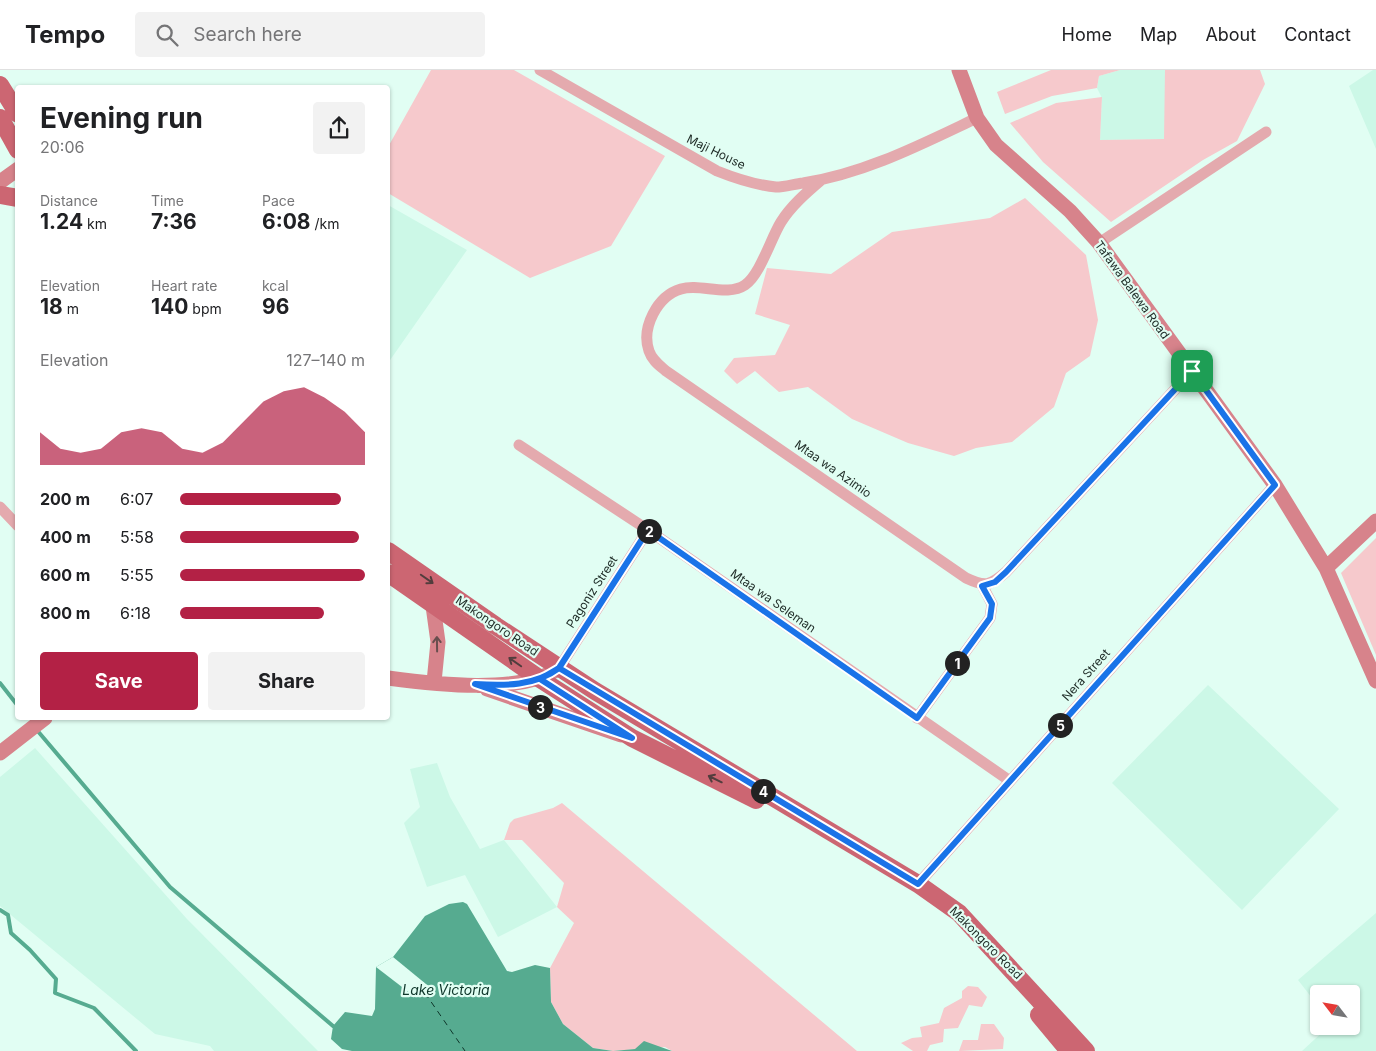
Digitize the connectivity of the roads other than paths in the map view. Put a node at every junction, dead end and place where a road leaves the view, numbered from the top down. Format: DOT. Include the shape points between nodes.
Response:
graph roads {
  1 [pos="540,70"];
  2 [pos="959,70"];
  3 [pos="0,85"];
  4 [pos="15,109"];
  5 [pos="0,118"];
  6 [pos="977,118"];
  7 [pos="1266,132"];
  8 [pos="15,145"];
  9 [pos="15,170"];
  10 [pos="820,181"];
  11 [pos="0,182"];
  12 [pos="0,195"];
  13 [pos="15,198"];
  14 [pos="1099,244"];
  15 [pos="1192,371"];
  16 [pos="519,445"];
  17 [pos="1275,485"];
  18 [pos="0,507"];
  19 [pos="1376,520"];
  20 [pos="15,523"];
  21 [pos="648,530"];
  22 [pos="390,552"];
  23 [pos="1326,568"];
  24 [pos="390,574"];
  25 [pos="982,586"];
  26 [pos="433,606"];
  27 [pos="559,668"];
  28 [pos="390,678"];
  29 [pos="540,679"];
  30 [pos="1376,681"];
  31 [pos="434,682"];
  32 [pos="475,684"];
  33 [pos="917,718"];
  34 [pos="42,720"];
  35 [pos="632,738"];
  36 [pos="0,753"];
  37 [pos="1010,781"];
  38 [pos="918,884"];
  39 [pos="1069,1051"];
  40 [pos="1086,1051"];
  1 -- 10 [label="street, Maji House" via="717,171 744,182 778,187"];
  2 -- 6 [label="main road, Tafawa Balewa Road"];
  3 -- 4 [label="main road"];
  5 -- 8 [label="main road"];
  6 -- 10 [label="street, Maji House" via="914,148"];
  6 -- 14 [label="main road, Tafawa Balewa Road" via="996,145 1070,211"];
  7 -- 14 [label="street"];
  9 -- 11 [label="main road"];
  10 -- 25 [label="street, Mtaa wa Azimio" via="799,199 782,221 755,273 745,285 730,290 681,289 665,298 648,326 649,352 666,371"];
  12 -- 13 [label="main road"];
  14 -- 15 [label="main road, Tafawa Balewa Road"];
  15 -- 17 [label="main road, Tafawa Balewa Road"];
  15 -- 25 [label="street" via="1006,572 995,582"];
  16 -- 21 [label="street, Mtaa wa Seleman"];
  17 -- 23 [label="main road, Tafawa Balewa Road"];
  17 -- 37 [label="street, Nera Street"];
  18 -- 20 [label="street"];
  19 -- 23 [label="main road"];
  21 -- 27 [label="street, Pagoniz Street"];
  21 -- 33 [label="street, Mtaa wa Seleman"];
  22 -- 27 [label="main road, Makongoro Road, one-way"];
  23 -- 30 [label="main road, Tafawa Balewa Road"];
  24 -- 26 [label="main road, Makongoro Road"];
  25 -- 33 [label="street" via="992,604 990,618"];
  29 -- 26 [label="main road, Makongoro Road, one-way"];
  31 -- 26 [label="main road, one-way" via="438,642"];
  27 -- 29 [label="main road"];
  27 -- 38 [label="main road, Makongoro Road"];
  28 -- 31 [label="main road"];
  29 -- 32 [label="main road" via="513,685"];
  29 -- 35 [label="main road, Makongoro Road"];
  31 -- 32 [label="main road"];
  32 -- 35 [label="main road"];
  33 -- 37 [label="street, Mtaa wa Seleman"];
  34 -- 36 [label="main road"];
  39 -- 35 [label="main road, Makongoro Road, one-way" via="953,923 921,899 856,857 753,798"];
  37 -- 38 [label="street, Nera Street"];
  38 -- 40 [label="main road, Makongoro Road" via="959,913"];
}
